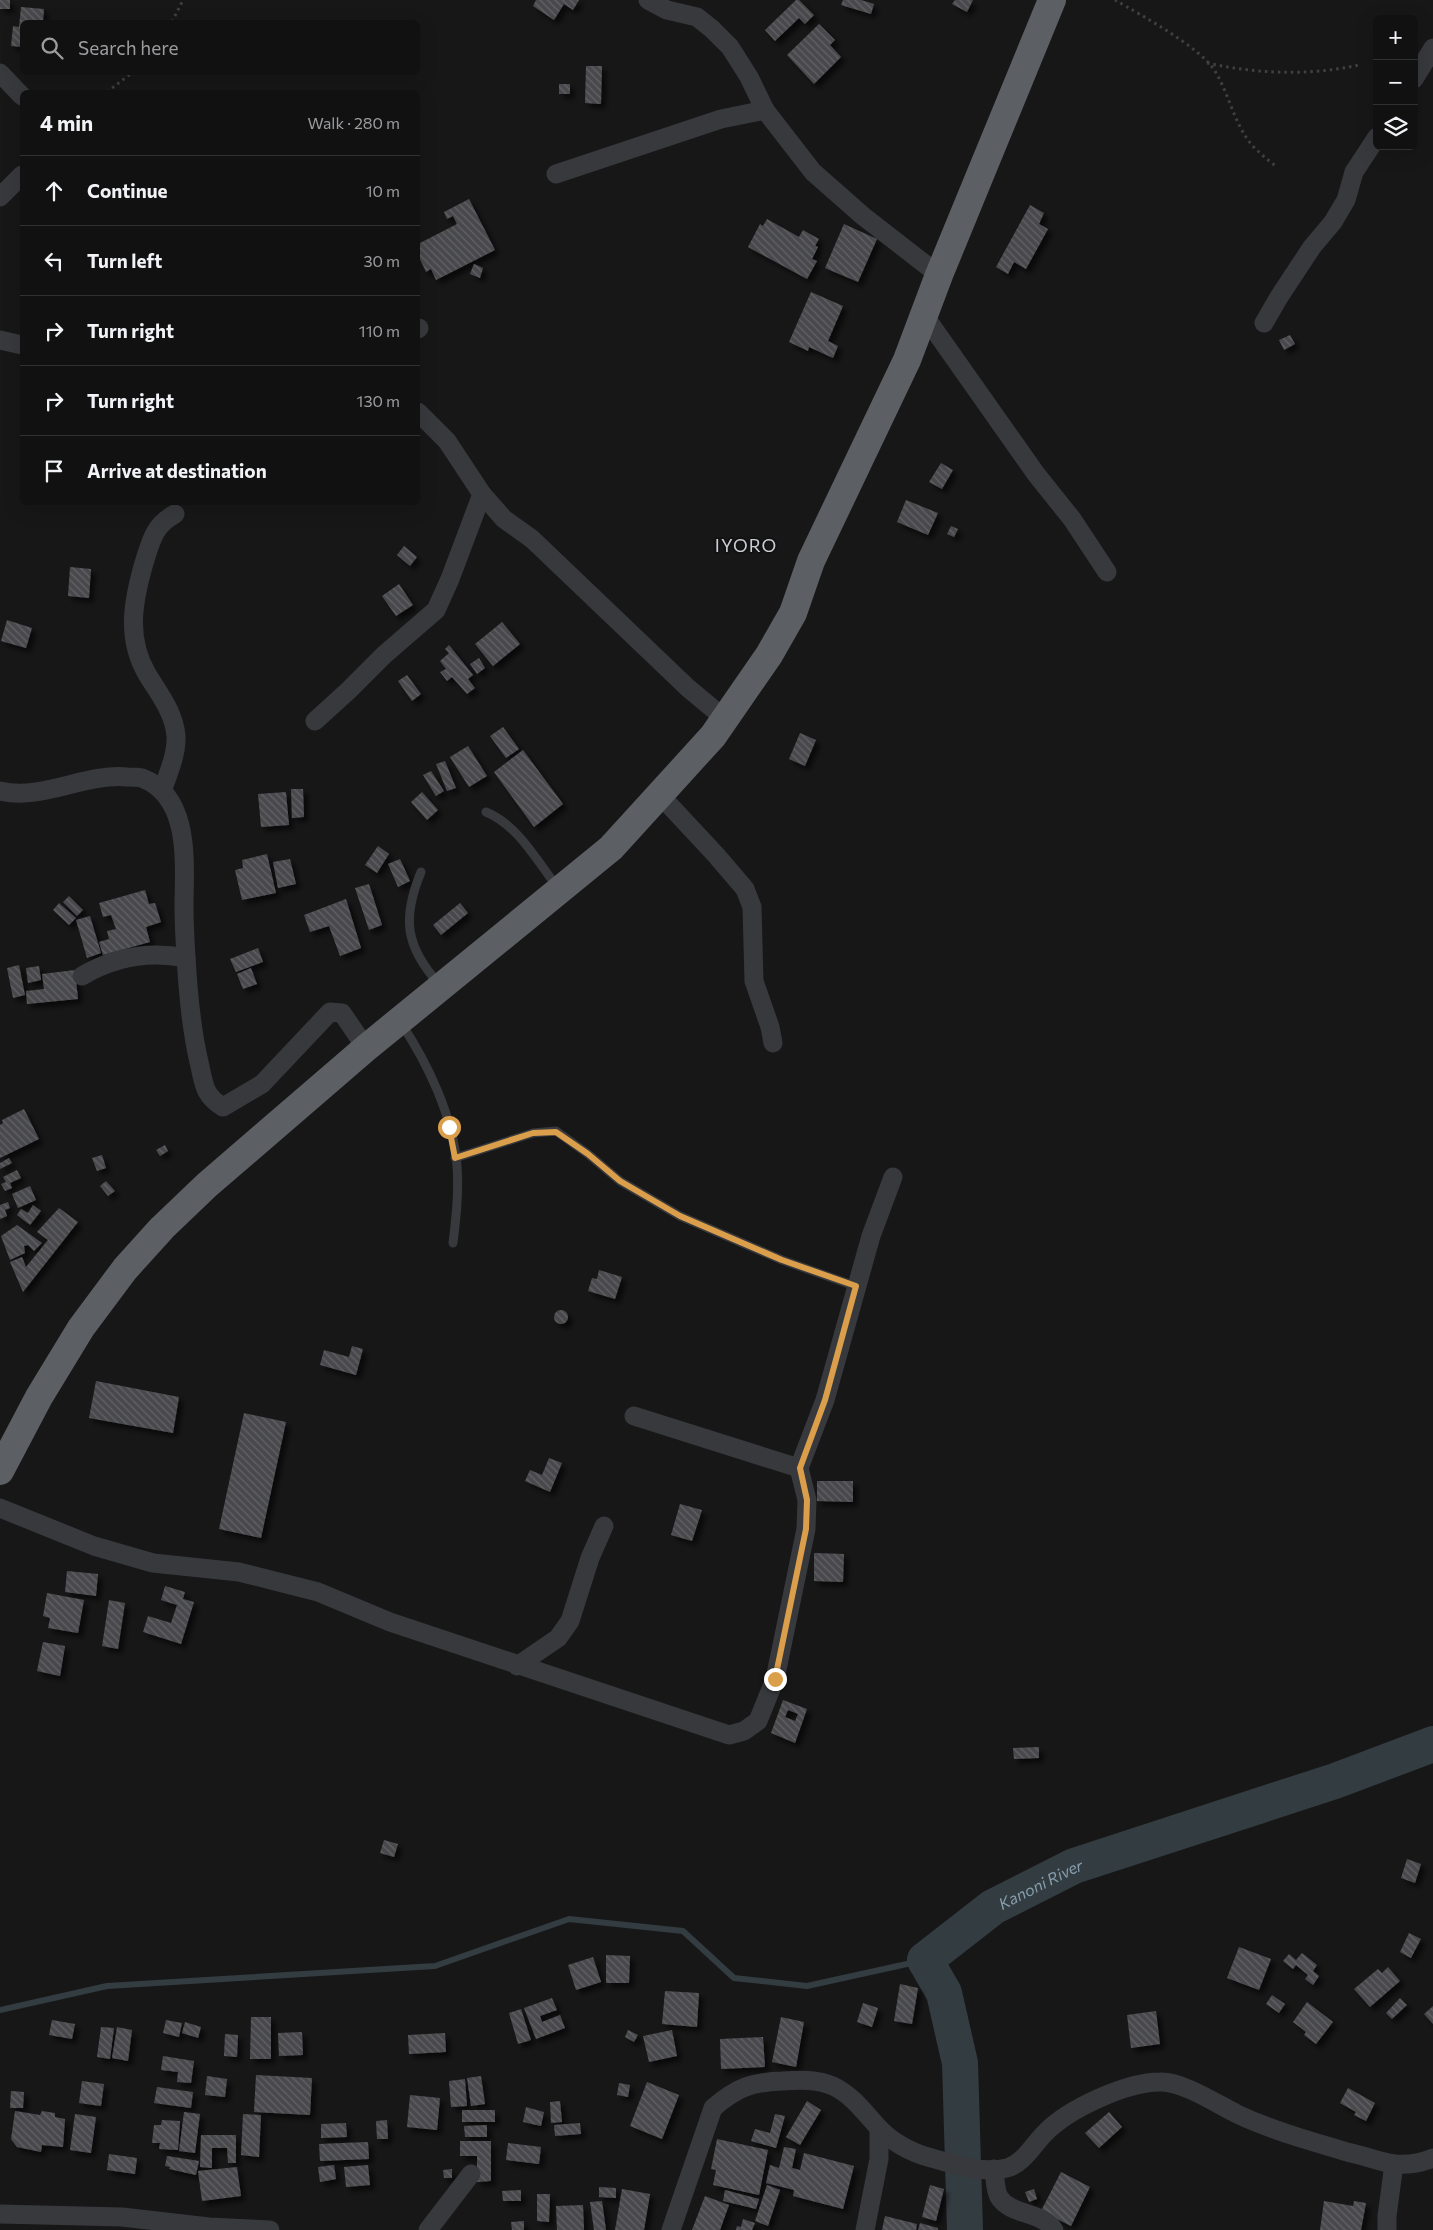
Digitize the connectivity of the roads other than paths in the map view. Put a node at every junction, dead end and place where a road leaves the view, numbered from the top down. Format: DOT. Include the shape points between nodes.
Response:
graph roads {
  1 [pos="648,0"];
  2 [pos="1052,0"];
  3 [pos="1433,48"];
  4 [pos="1418,72"];
  5 [pos="0,73"];
  6 [pos="20,94"];
  7 [pos="765,110"];
  8 [pos="1373,143"];
  9 [pos="556,174"];
  10 [pos="20,177"];
  11 [pos="0,197"];
  12 [pos="939,275"];
  13 [pos="924,315"];
  14 [pos="1264,323"];
  15 [pos="0,340"];
  16 [pos="20,345"];
  17 [pos="420,414"];
  18 [pos="482,494"];
  19 [pos="175,514"];
  20 [pos="1107,572"];
  21 [pos="724,718"];
  22 [pos="315,721"];
  23 [pos="0,791"];
  24 [pos="162,791"];
  25 [pos="660,795"];
  26 [pos="486,812"];
  27 [pos="421,872"];
  28 [pos="559,890"];
  29 [pos="186,958"];
  30 [pos="82,976"];
  31 [pos="441,987"];
  32 [pos="399,1021"];
  33 [pos="773,1043"];
  34 [pos="366,1048"];
  35 [pos="455,1158"];
  36 [pos="893,1176"];
  37 [pos="453,1244"];
  38 [pos="856,1286"];
  39 [pos="634,1416"];
  40 [pos="800,1468"];
  41 [pos="0,1471"];
  42 [pos="0,1508"];
  43 [pos="604,1526"];
  44 [pos="517,1666"];
  45 [pos="879,2128"];
  46 [pos="1433,2158"];
  47 [pos="1394,2164"];
  48 [pos="994,2169"];
  49 [pos="471,2174"];
  50 [pos="0,2214"];
  51 [pos="270,2230"];
  52 [pos="428,2230"];
  53 [pos="671,2230"];
  54 [pos="865,2230"];
  55 [pos="1054,2230"];
  56 [pos="1387,2230"];
  1 -- 7 [label="street" via="667,10 697,17 712,29 730,47"];
  2 -- 12 [label="highway"];
  3 -- 4 [label="street"];
  5 -- 6 [label="street"];
  7 -- 9 [label="street" via="721,119"];
  7 -- 12 [label="street" via="812,172"];
  8 -- 14 [label="street" via="1354,172 1346,200 1333,222 1312,247"];
  10 -- 11 [label="street"];
  12 -- 13 [label="highway"];
  13 -- 20 [label="street"];
  13 -- 21 [label="highway" via="907,360 810,560 793,613 769,655"];
  15 -- 16 [label="street"];
  17 -- 18 [label="street" via="447,441"];
  18 -- 21 [label="street" via="504,519 532,539 688,688"];
  18 -- 22 [label="street" via="436,610"];
  19 -- 24 [label="street" via="163,521 151,542 135,594 132,625 138,653 146,673 165,701 176,737"];
  21 -- 25 [label="highway" via="713,736"];
  23 -- 24 [label="street" via="44,790 112,776 142,778"];
  24 -- 29 [label="street" via="176,813 186,861"];
  25 -- 28 [label="highway" via="611,848"];
  25 -- 33 [label="street" via="745,889 752,907 754,981"];
  26 -- 28 [label="lane" via="500,817 517,834"];
  27 -- 31 [label="lane" via="412,894 408,921 419,958"];
  28 -- 31 [label="highway"];
  29 -- 30 [label="street" via="165,954 141,955 95,968"];
  29 -- 34 [label="street" via="194,1039 205,1090 214,1102 223,1107 262,1084 330,1012 342,1013"];
  31 -- 32 [label="highway"];
  32 -- 34 [label="highway"];
  32 -- 35 [label="lane" via="434,1083 449,1127"];
  34 -- 41 [label="highway" via="207,1185 125,1269 81,1328 39,1397"];
  35 -- 37 [label="lane" via="458,1202"];
  35 -- 38 [label="lane" via="533,1133 556,1132 620,1181 680,1216 782,1260"];
  36 -- 38 [label="street" via="870,1236"];
  38 -- 40 [label="street" via="825,1400"];
  39 -- 40 [label="street"];
  40 -- 44 [label="street" via="807,1500 806,1529 788,1624 775,1679 758,1721 744,1731 730,1735"];
  42 -- 44 [label="street" via="94,1546 153,1562 239,1572 318,1592 390,1622"];
  43 -- 44 [label="street" via="570,1621 558,1638"];
  45 -- 48 [label="street" via="902,2146 926,2157 983,2170"];
  45 -- 53 [label="street" via="856,2102 834,2087 808,2080 747,2085 714,2108"];
  45 -- 54 [label="street" via="879,2159"];
  46 -- 47 [label="street"];
  47 -- 48 [label="street" via="1310,2141 1244,2117 1177,2085 1161,2082 1137,2085 1070,2112 1045,2133 1027,2156 1008,2168"];
  47 -- 56 [label="street"];
  48 -- 55 [label="street" via="999,2196 1010,2207 1038,2217"];
  49 -- 52 [label="street"];
  50 -- 51 [label="street" via="122,2217"];
}
